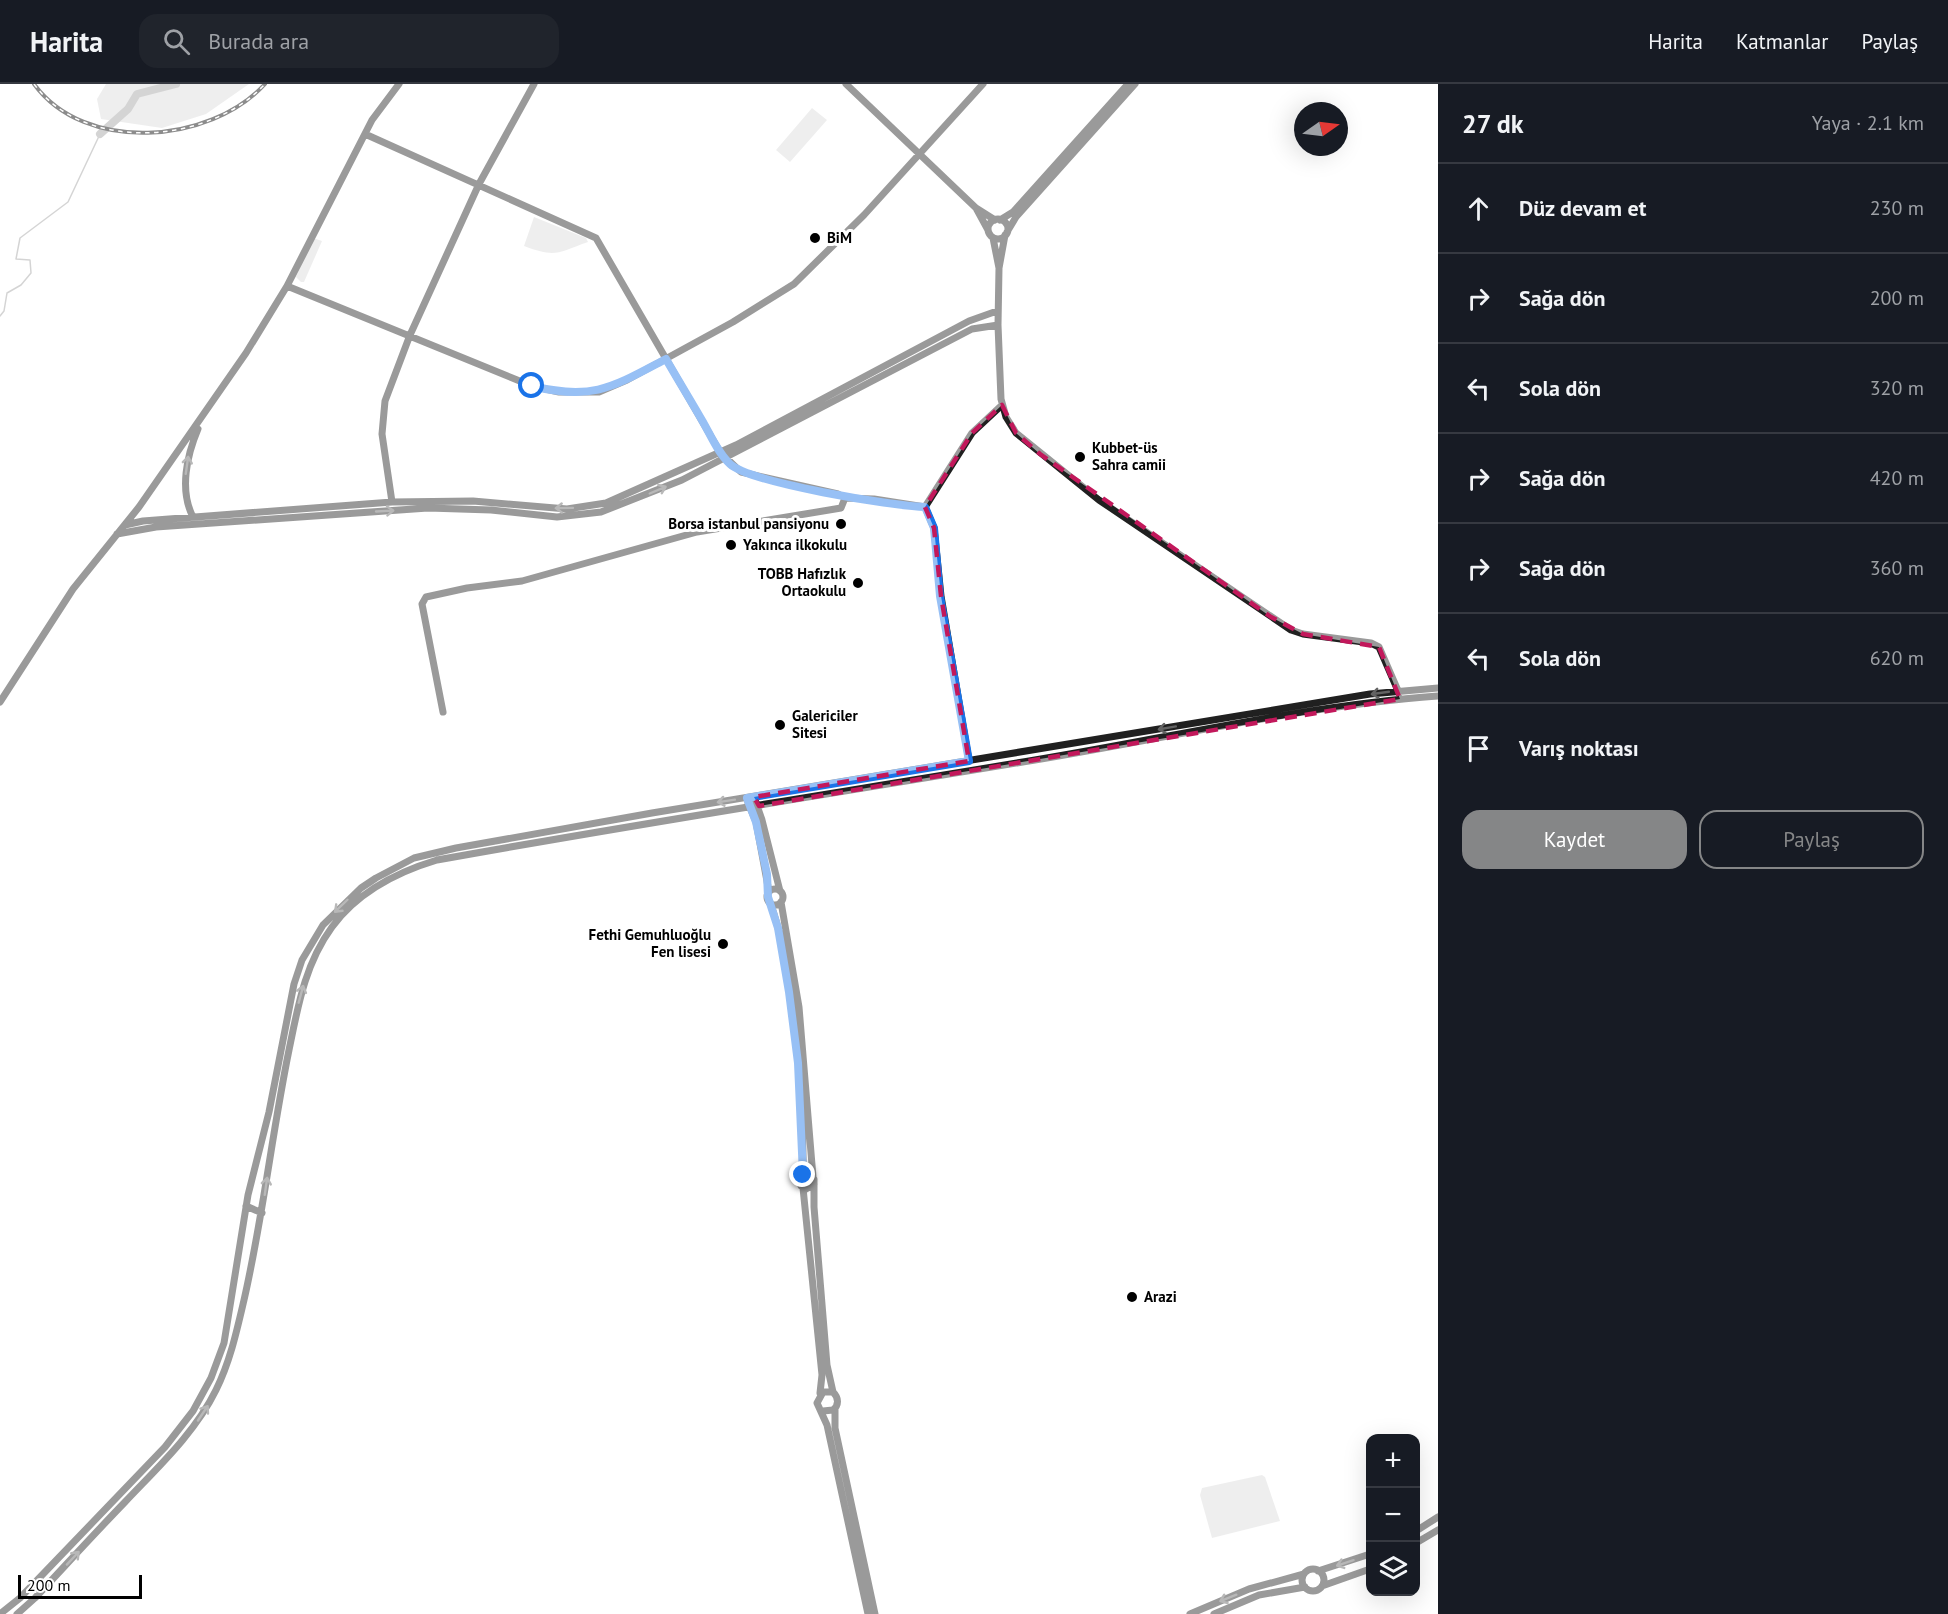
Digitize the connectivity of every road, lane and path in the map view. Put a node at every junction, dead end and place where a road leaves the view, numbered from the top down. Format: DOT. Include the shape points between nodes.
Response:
graph roads {
  1 [pos="399,84"];
  2 [pos="534,84"];
  3 [pos="846,84"];
  4 [pos="983,84"];
  5 [pos="1128,84"];
  6 [pos="1135,84"];
  7 [pos="365,134"];
  8 [pos="921,154"];
  9 [pos="479,184"];
  10 [pos="976,208"];
  11 [pos="998,220"];
  12 [pos="988,230"];
  13 [pos="1006,234"];
  14 [pos="993,238"];
  15 [pos="999,268"];
  16 [pos="287,286"];
  17 [pos="997,311"];
  18 [pos="998,325"];
  19 [pos="410,335"];
  20 [pos="666,359"];
  21 [pos="1002,405"];
  22 [pos="204,416"];
  23 [pos="722,455"];
  24 [pos="845,498"];
  25 [pos="392,502"];
  26 [pos="925,507"];
  27 [pos="193,517"];
  28 [pos="124,525"];
  29 [pos="117,534"];
  30 [pos="1438,688"];
  31 [pos="1399,690"];
  32 [pos="1438,696"];
  33 [pos="1400,699"];
  34 [pos="0,702"];
  35 [pos="443,712"];
  36 [pos="969,761"];
  37 [pos="750,797"];
  38 [pos="752,807"];
  39 [pos="780,891"];
  40 [pos="769,892"];
  41 [pos="770,902"];
  42 [pos="781,902"];
  43 [pos="803,1175"];
  44 [pos="814,1181"];
  45 [pos="803,1188"];
  46 [pos="246,1206"];
  47 [pos="262,1213"];
  48 [pos="244,1224"];
  49 [pos="259,1231"];
  50 [pos="833,1392"];
  51 [pos="820,1394"];
  52 [pos="836,1408"];
  53 [pos="823,1411"];
  54 [pos="1438,1517"];
  55 [pos="1420,1528"];
  56 [pos="1438,1530"];
  57 [pos="1419,1542"];
  58 [pos="1366,1556"];
  59 [pos="1318,1571"];
  60 [pos="1366,1571"];
  61 [pos="1304,1574"];
  62 [pos="1322,1586"];
  63 [pos="1305,1587"];
  64 [pos="0,1614"];
  65 [pos="16,1614"];
  66 [pos="868,1614"];
  67 [pos="875,1614"];
  68 [pos="1190,1614"];
  69 [pos="1214,1614"];
  1 -- 7 [label="main road"];
  2 -- 9 [label="main road"];
  3 -- 8 [label="main road"];
  4 -- 8 [label="main road"];
  5 -- 11 [label="main road" via="1013,212"];
  6 -- 13 [label="main road" via="1016,217"];
  7 -- 9 [label="main road"];
  7 -- 16 [label="main road"];
  8 -- 10 [label="main road"];
  8 -- 20 [label="main road" via="794,284"];
  9 -- 19 [label="main road"];
  9 -- 20 [label="main road" via="596,237"];
  10 -- 11 [label="main road"];
  10 -- 12 [label="main road"];
  11 -- 12 [label="main road" via="990,223"];
  11 -- 13 [label="main road" via="1006,224"];
  12 -- 14 [label="main road"];
  13 -- 14 [label="main road"];
  13 -- 15 [label="main road"];
  14 -- 15 [label="main road"];
  15 -- 17 [label="main road"];
  16 -- 19 [label="main road"];
  16 -- 22 [label="main road"];
  17 -- 18 [label="main road"];
  17 -- 23 [label="main road" via="969,321"];
  18 -- 21 [label="main road"];
  18 -- 23 [label="main road" via="972,329"];
  19 -- 20 [label="main road" via="532,386 559,392 599,392"];
  19 -- 25 [label="main road" via="385,400 381,424"];
  20 -- 23 [label="main road"];
  21 -- 26 [label="main road" via="972,433"];
  21 -- 31 [label="main road" via="1016,433 1040,454 1099,500 1272,617 1303,634 1378,647"];
  27 -- 22 [label="main road, one-way" via="186,474 189,454"];
  22 -- 28 [label="main road"];
  23 -- 24 [label="main road" via="741,472"];
  23 -- 25 [label="main road, one-way" via="588,507 546,508 473,501"];
  29 -- 23 [label="main road, one-way" via="156,527 428,508 583,516 632,501"];
  24 -- 26 [label="main road"];
  24 -- 35 [label="main road" via="841,508 697,532 522,582 426,597 422,604"];
  25 -- 27 [label="main road"];
  26 -- 36 [label="main road" via="934,528 940,596"];
  27 -- 28 [label="main road"];
  28 -- 29 [label="main road"];
  29 -- 34 [label="main road" via="73,589"];
  30 -- 31 [label="main road"];
  31 -- 33 [label="main road"];
  31 -- 36 [label="main road, one-way"];
  32 -- 33 [label="main road"];
  33 -- 38 [label="main road"];
  36 -- 37 [label="main road"];
  37 -- 38 [label="main road"];
  37 -- 46 [label="main road, one-way" via="445,850 414,858 361,888 323,925 302,960"];
  38 -- 39 [label="main road" via="762,820"];
  38 -- 40 [label="main road"];
  47 -- 38 [label="main road, one-way" via="279,1101 308,970 333,925 363,896 405,871 437,860 655,820"];
  39 -- 40 [label="main road"];
  39 -- 42 [label="main road"];
  40 -- 41 [label="main road"];
  41 -- 42 [label="main road"];
  41 -- 43 [label="main road" via="795,1033"];
  42 -- 44 [label="main road" via="799,1006"];
  43 -- 44 [label="main road" via="810,1174"];
  43 -- 45 [label="main road"];
  44 -- 45 [label="main road" via="808,1189"];
  44 -- 50 [label="main road" via="827,1365"];
  45 -- 51 [label="main road" via="822,1375"];
  46 -- 47 [label="main road"];
  46 -- 48 [label="main road"];
  47 -- 49 [label="main road"];
  48 -- 49 [label="main road"];
  48 -- 64 [label="main road" via="224,1343 194,1412 66,1551"];
  65 -- 49 [label="main road, one-way" via="156,1470 207,1407 227,1365"];
  50 -- 51 [label="main road" via="826,1390"];
  50 -- 52 [label="main road" via="838,1401"];
  51 -- 53 [label="main road" via="817,1403"];
  52 -- 53 [label="main road"];
  52 -- 67 [label="main road" via="835,1428"];
  53 -- 66 [label="main road"];
  54 -- 55 [label="main road"];
  56 -- 57 [label="main road"];
  58 -- 59 [label="main road, one-way"];
  59 -- 61 [label="main road"];
  59 -- 62 [label="main road" via="1323,1576"];
  60 -- 62 [label="main road"];
  61 -- 63 [label="main road"];
  61 -- 68 [label="main road, one-way" via="1250,1589"];
  62 -- 63 [label="main road" via="1314,1591"];
  63 -- 69 [label="main road" via="1259,1595"];
}
